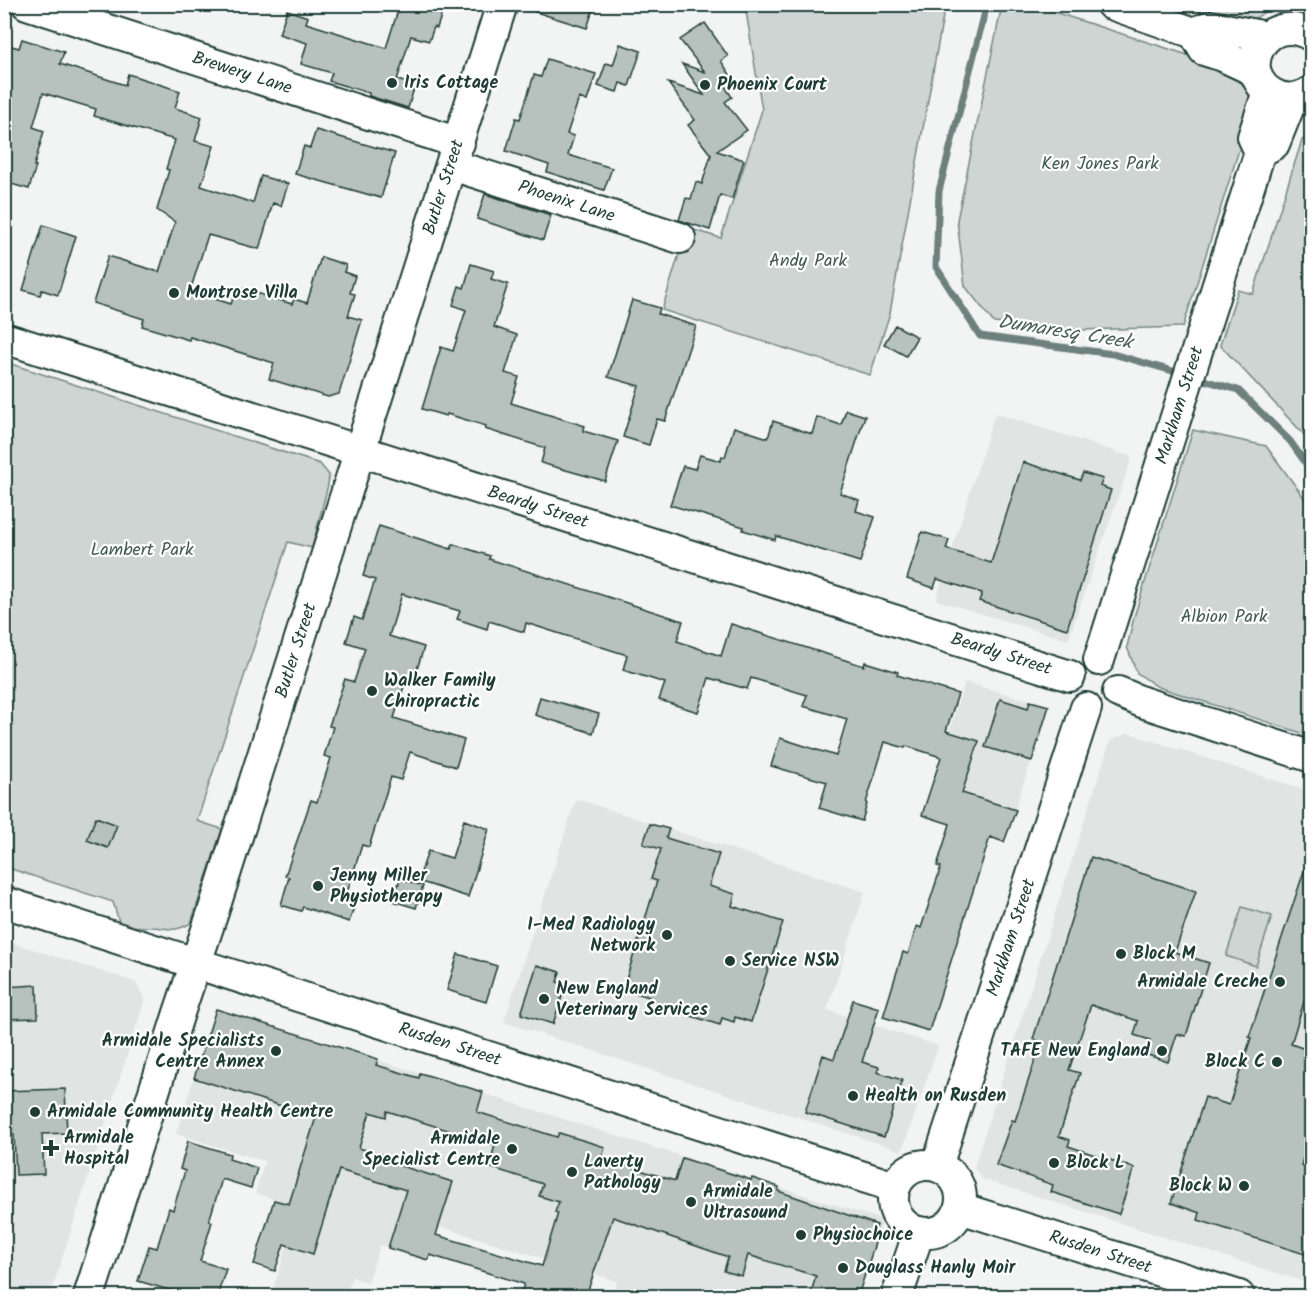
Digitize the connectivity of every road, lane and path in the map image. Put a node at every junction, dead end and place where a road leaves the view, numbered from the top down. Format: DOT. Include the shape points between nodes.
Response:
graph roads {
  1 [pos="27,4"];
  2 [pos="502,4"];
  3 [pos="1111,4"];
  4 [pos="1277,24"];
  5 [pos="1194,33"];
  6 [pos="1311,36"];
  7 [pos="1282,88"];
  8 [pos="455,154"];
  9 [pos="680,238"];
  10 [pos="4,338"];
  11 [pos="360,451"];
  12 [pos="1099,660"];
  13 [pos="1070,676"];
  14 [pos="1118,692"];
  15 [pos="1086,708"];
  16 [pos="1311,757"];
  17 [pos="4,902"];
  18 [pos="195,963"];
  19 [pos="937,1167"];
  20 [pos="895,1187"];
  21 [pos="960,1208"];
  22 [pos="919,1232"];
  23 [pos="89,1296"];
  24 [pos="897,1296"];
  25 [pos="1239,1296"];
  1 -- 8 [label="street, Brewery Lane"];
  2 -- 8 [label="street, Butler Street"];
  3 -- 5 [label="street"];
  4 -- 5 [label="street" via="1210,26"];
  4 -- 6 [label="street"];
  4 -- 7 [label="street, Markham Street" via="1258,47 1255,59"];
  5 -- 7 [label="street" via="1204,50"];
  7 -- 12 [label="street, Markham Street" via="1275,144 1260,152"];
  8 -- 9 [label="street, Phoenix Lane"];
  8 -- 11 [label="street, Butler Street"];
  10 -- 11 [label="street, Beardy Street"];
  11 -- 13 [label="street, Beardy Street"];
  11 -- 18 [label="street, Butler Street"];
  12 -- 13 [label="street" via="1081,663"];
  12 -- 14 [label="street" via="1115,671"];
  13 -- 15 [label="street" via="1070,693"];
  14 -- 15 [label="street" via="1104,707"];
  14 -- 16 [label="street"];
  15 -- 19 [label="street, Markham Street"];
  17 -- 18 [label="street, Rusden Street"];
  18 -- 20 [label="street, Rusden Street"];
  18 -- 23 [label="street, Butler Street"];
  19 -- 20 [label="street" via="914,1168"];
  19 -- 21 [label="street" via="951,1174 960,1188"];
  20 -- 22 [label="street" via="893,1204 897,1215"];
  21 -- 22 [label="street" via="946,1228"];
  21 -- 25 [label="street, Rusden Street"];
  22 -- 24 [label="street"];
}
